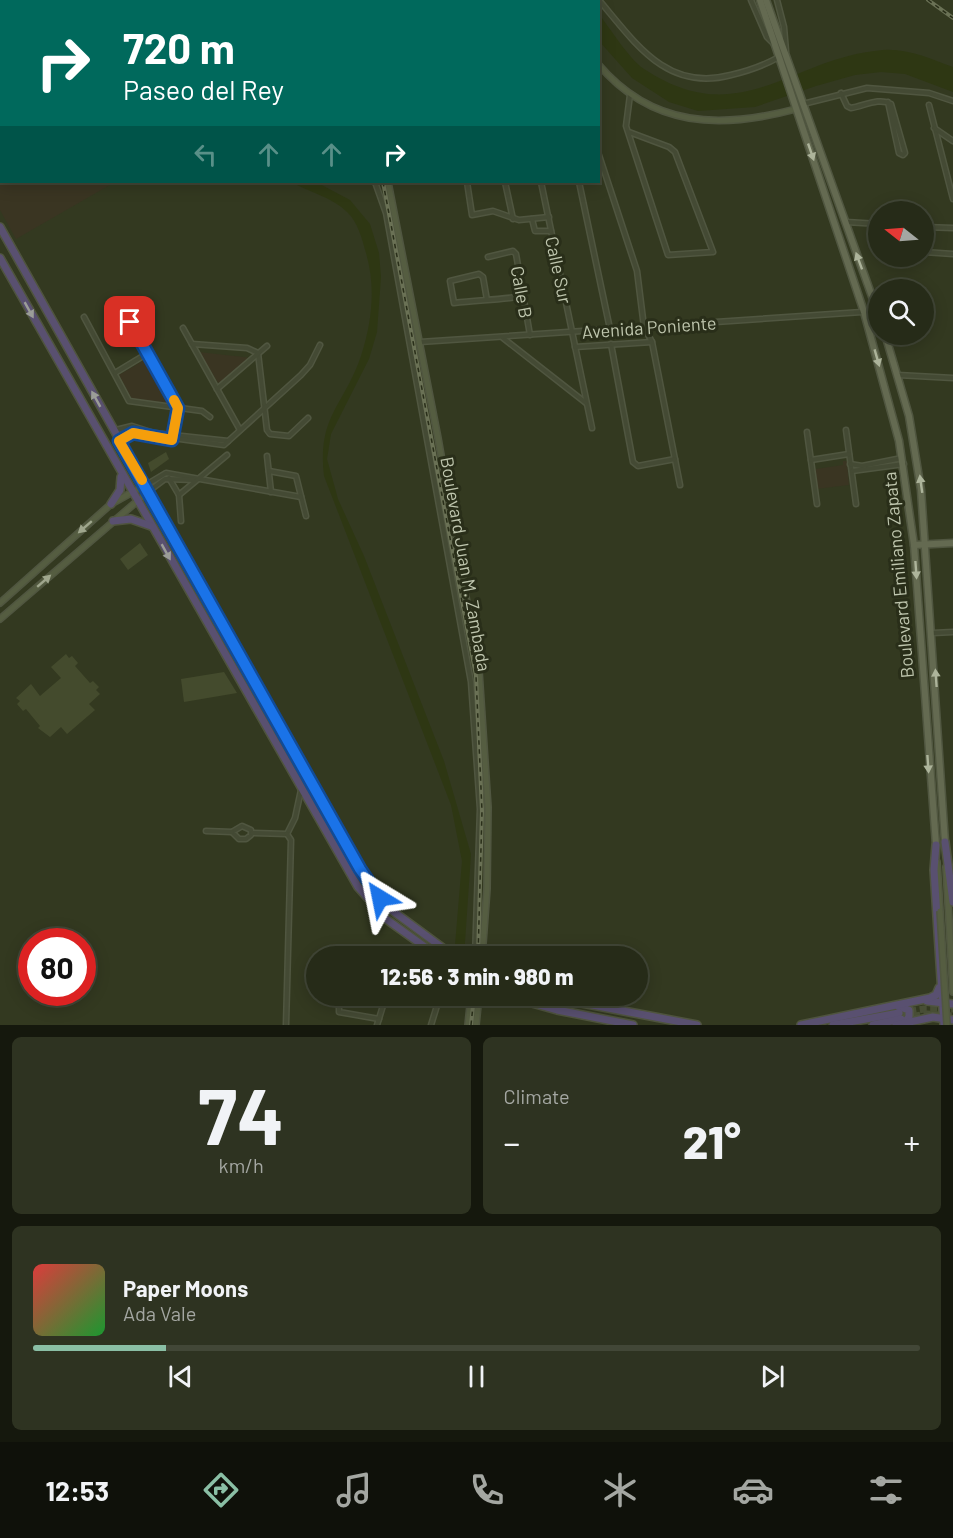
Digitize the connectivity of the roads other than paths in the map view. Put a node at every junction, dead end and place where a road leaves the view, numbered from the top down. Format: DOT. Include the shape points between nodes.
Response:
graph roads {
  1 [pos="751,0"];
  2 [pos="760,0"];
  3 [pos="766,0"];
  4 [pos="777,0"];
  5 [pos="600,1"];
  6 [pos="775,46"];
  7 [pos="782,56"];
  8 [pos="600,66"];
  9 [pos="840,93"];
  10 [pos="630,95"];
  11 [pos="795,96"];
  12 [pos="953,100"];
  13 [pos="888,102"];
  14 [pos="802,104"];
  15 [pos="929,105"];
  16 [pos="796,109"];
  17 [pos="934,128"];
  18 [pos="899,129"];
  19 [pos="894,130"];
  20 [pos="628,132"];
  21 [pos="953,141"];
  22 [pos="600,158"];
  23 [pos="375,183"];
  24 [pos="388,183"];
  25 [pos="467,183"];
  26 [pos="505,183"];
  27 [pos="541,183"];
  28 [pos="579,183"];
  29 [pos="953,197"];
  30 [pos="549,217"];
  31 [pos="513,219"];
  32 [pos="532,219"];
  33 [pos="845,222"];
  34 [pos="868,223"];
  35 [pos="0,227"];
  36 [pos="934,228"];
  37 [pos="953,228"];
  38 [pos="551,231"];
  39 [pos="934,253"];
  40 [pos="953,254"];
  41 [pos="488,257"];
  42 [pos="0,258"];
  43 [pos="868,286"];
  44 [pos="524,296"];
  45 [pos="487,300"];
  46 [pos="864,312"];
  47 [pos="868,313"];
  48 [pos="84,316"];
  49 [pos="130,322"];
  50 [pos="644,327"];
  51 [pos="183,328"];
  52 [pos="610,329"];
  53 [pos="572,331"];
  54 [pos="530,335"];
  55 [pos="502,337"];
  56 [pos="420,342"];
  57 [pos="652,342"];
  58 [pos="192,344"];
  59 [pos="611,344"];
  60 [pos="320,345"];
  61 [pos="888,345"];
  62 [pos="267,346"];
  63 [pos="575,347"];
  64 [pos="148,353"];
  65 [pos="258,353"];
  66 [pos="115,373"];
  67 [pos="898,375"];
  68 [pos="953,378"];
  69 [pos="217,389"];
  70 [pos="587,404"];
  71 [pos="178,408"];
  72 [pos="264,409"];
  73 [pos="210,417"];
  74 [pos="308,418"];
  75 [pos="592,428"];
  76 [pos="240,430"];
  77 [pos="846,430"];
  78 [pos="114,431"];
  79 [pos="807,432"];
  80 [pos="173,438"];
  81 [pos="119,441"];
  82 [pos="849,454"];
  83 [pos="227,455"];
  84 [pos="267,456"];
  85 [pos="675,459"];
  86 [pos="811,460"];
  87 [pos="903,461"];
  88 [pos="850,464"];
  89 [pos="269,471"];
  90 [pos="852,471"];
  91 [pos="166,473"];
  92 [pos="121,474"];
  93 [pos="169,478"];
  94 [pos="198,479"];
  95 [pos="680,485"];
  96 [pos="147,488"];
  97 [pos="271,492"];
  98 [pos="132,493"];
  99 [pos="179,495"];
  100 [pos="301,497"];
  101 [pos="136,500"];
  102 [pos="111,504"];
  103 [pos="817,504"];
  104 [pos="856,504"];
  105 [pos="306,516"];
  106 [pos="113,521"];
  107 [pos="181,521"];
  108 [pos="153,527"];
  109 [pos="953,543"];
  110 [pos="914,545"];
  111 [pos="926,545"];
  112 [pos="0,603"];
  113 [pos="0,619"];
  114 [pos="953,632"];
  115 [pos="933,633"];
  116 [pos="302,788"];
  117 [pos="206,831"];
  118 [pos="232,832"];
  119 [pos="252,833"];
  120 [pos="287,834"];
  121 [pos="945,842"];
  122 [pos="936,845"];
  123 [pos="953,903"];
  124 [pos="423,946"];
  125 [pos="440,946"];
  126 [pos="475,946"];
  127 [pos="483,946"];
  128 [pos="940,976"];
  129 [pos="953,992"];
  130 [pos="942,1002"];
  131 [pos="907,1004"];
  132 [pos="953,1004"];
  133 [pos="339,1006"];
  134 [pos="383,1006"];
  135 [pos="437,1006"];
  136 [pos="470,1006"];
  137 [pos="478,1006"];
  138 [pos="542,1006"];
  139 [pos="597,1006"];
  140 [pos="899,1017"];
  141 [pos="379,1019"];
  142 [pos="953,1020"];
  143 [pos="944,1023"];
  144 [pos="286,1025"];
  145 [pos="377,1025"];
  146 [pos="431,1025"];
  147 [pos="468,1025"];
  148 [pos="476,1025"];
  149 [pos="633,1025"];
  150 [pos="697,1025"];
  151 [pos="801,1025"];
  152 [pos="833,1025"];
  153 [pos="873,1025"];
  1 -- 6 [label="street"];
  2 -- 6 [label="main road, Boulevard Emiliano Zapata"];
  3 -- 7 [label="main road, Boulevard Emiliano Zapata"];
  4 -- 7 [label="street" via="784,27"];
  5 -- 7 [label="street" via="644,52 678,75 715,79 760,67"];
  6 -- 7 [label="main road, Boulevard Emiliano Zapata"];
  7 -- 11 [label="main road, Boulevard Emiliano Zapata"];
  8 -- 10 [label="street"];
  9 -- 12 [label="street" via="882,88"];
  9 -- 13 [label="street" via="851,108"];
  9 -- 14 [label="street"];
  10 -- 16 [label="street" via="663,112 697,120 729,120"];
  10 -- 20 [label="street"];
  11 -- 14 [label="main road, Boulevard Emiliano Zapata"];
  11 -- 16 [label="main road, Boulevard Emiliano Zapata"];
  13 -- 18 [label="street" via="893,106"];
  13 -- 19 [label="street"];
  14 -- 33 [label="main road, Boulevard Emiliano Zapata"];
  15 -- 17 [label="street"];
  16 -- 46 [label="main road, Boulevard Emiliano Zapata, one-way"];
  17 -- 21 [label="street"];
  17 -- 29 [label="street"];
  18 -- 19 [label="street"];
  18 -- 19 [label="street" via="903,155 899,153"];
  20 -- 20 [label="street" via="675,152 713,251 669,256"];
  22 -- 50 [label="street" via="637,271"];
  23 -- 126 [label="street, Boulevard Juan M. Zambada" via="388,223 470,671 479,776"];
  24 -- 56 [label="street, Boulevard Juan M. Zambada"];
  25 -- 31 [label="street" via="472,215 493,211"];
  26 -- 31 [label="street"];
  27 -- 30 [label="street, Calle Sur"];
  28 -- 52 [label="street"];
  30 -- 32 [label="street"];
  30 -- 38 [label="street, Calle Sur"];
  31 -- 32 [label="street"];
  32 -- 38 [label="street" via="535,231"];
  33 -- 34 [label="street"];
  43 -- 33 [label="main road, Boulevard Emiliano Zapata, one-way"];
  78 -- 35 [label="highway, one-way"];
  36 -- 37 [label="street"];
  38 -- 53 [label="street, Calle Sur"];
  39 -- 40 [label="street"];
  41 -- 44 [label="street, Calle B" via="516,254"];
  42 -- 92 [label="highway, one-way"];
  44 -- 45 [label="street"];
  44 -- 54 [label="street, Calle B"];
  45 -- 45 [label="street" via="479,274 450,281 453,302"];
  46 -- 47 [label="street, Avenida Poniente"];
  46 -- 50 [label="street, Avenida Poniente"];
  46 -- 87 [label="main road, Boulevard Emiliano Zapata, one-way"];
  48 -- 66 [label="street"];
  49 -- 64 [label="street"];
  50 -- 52 [label="street, Avenida Poniente"];
  50 -- 57 [label="street"];
  51 -- 58 [label="street"];
  52 -- 53 [label="street, Avenida Poniente"];
  53 -- 54 [label="street, Avenida Poniente"];
  53 -- 63 [label="street, Calle Sur"];
  54 -- 55 [label="street, Avenida Poniente"];
  55 -- 56 [label="street, Avenida Poniente"];
  55 -- 70 [label="street"];
  56 -- 127 [label="street, Boulevard Juan M. Zambada" via="481,690 488,807"];
  57 -- 59 [label="street"];
  57 -- 85 [label="street"];
  58 -- 65 [label="street" via="247,348"];
  58 -- 69 [label="street"];
  59 -- 63 [label="street"];
  59 -- 85 [label="street" via="633,462 638,466"];
  60 -- 72 [label="street" via="306,370"];
  61 -- 67 [label="main road, Boulevard Emiliano Zapata"];
  62 -- 65 [label="street"];
  63 -- 70 [label="street, Calle Sur"];
  64 -- 66 [label="street"];
  64 -- 71 [label="street"];
  65 -- 69 [label="street"];
  65 -- 72 [label="street"];
  66 -- 71 [label="street" via="129,401"];
  67 -- 68 [label="street"];
  111 -- 67 [label="main road, Boulevard Emiliano Zapata, one-way" via="916,449"];
  69 -- 76 [label="street"];
  70 -- 75 [label="street, Calle Sur"];
  71 -- 73 [label="street" via="202,411"];
  71 -- 80 [label="street"];
  72 -- 74 [label="street" via="267,430 273,435 289,436"];
  72 -- 76 [label="street"];
  76 -- 80 [label="street" via="229,441"];
  77 -- 82 [label="street"];
  78 -- 80 [label="street" via="132,426"];
  78 -- 81 [label="highway"];
  79 -- 86 [label="street"];
  80 -- 81 [label="street" via="133,433"];
  81 -- 96 [label="highway"];
  82 -- 86 [label="street"];
  82 -- 88 [label="street"];
  83 -- 94 [label="street"];
  84 -- 89 [label="street"];
  85 -- 95 [label="street"];
  86 -- 103 [label="street"];
  87 -- 88 [label="street"];
  87 -- 90 [label="street"];
  87 -- 110 [label="main road, Boulevard Emiliano Zapata"];
  88 -- 90 [label="street"];
  89 -- 97 [label="street"];
  89 -- 100 [label="street" via="295,475"];
  90 -- 104 [label="street"];
  91 -- 93 [label="street"];
  91 -- 94 [label="street"];
  91 -- 96 [label="street"];
  92 -- 98 [label="highway"];
  92 -- 102 [label="highway" via="120,490"];
  93 -- 94 [label="street"];
  93 -- 96 [label="street"];
  93 -- 99 [label="street"];
  94 -- 97 [label="street"];
  94 -- 99 [label="street"];
  96 -- 98 [label="street"];
  96 -- 101 [label="street"];
  96 -- 125 [label="highway" via="373,891 401,918"];
  97 -- 100 [label="street"];
  98 -- 101 [label="highway"];
  98 -- 102 [label="street"];
  99 -- 107 [label="street"];
  100 -- 105 [label="street"];
  101 -- 106 [label="street"];
  101 -- 108 [label="highway"];
  102 -- 112 [label="street, one-way"];
  106 -- 108 [label="highway" via="137,520"];
  113 -- 106 [label="street, one-way"];
  108 -- 116 [label="highway, one-way"];
  109 -- 111 [label="main road"];
  110 -- 111 [label="main road"];
  110 -- 122 [label="main road, Boulevard Emiliano Zapata, one-way"];
  111 -- 115 [label="main road, Boulevard Emiliano Zapata"];
  114 -- 115 [label="street"];
  121 -- 115 [label="main road, Boulevard Emiliano Zapata, one-way"];
  116 -- 120 [label="street"];
  116 -- 124 [label="highway" via="367,900"];
  117 -- 118 [label="street"];
  118 -- 119 [label="street" via="243,839"];
  118 -- 119 [label="street" via="242,826 249,827"];
  119 -- 120 [label="street"];
  120 -- 144 [label="street" via="291,840"];
  121 -- 123 [label="highway"];
  121 -- 129 [label="street, Boulevard Emiliano Zapata"];
  122 -- 128 [label="highway"];
  122 -- 143 [label="street, Boulevard Emiliano Zapata, bridge"];
  128 -- 130 [label="highway"];
  128 -- 131 [label="highway" via="936,995"];
  130 -- 131 [label="highway"];
  130 -- 132 [label="highway"];
  130 -- 143 [label="highway"];
  131 -- 140 [label="highway"];
  133 -- 141 [label="street" via="339,1012"];
  134 -- 141 [label="street"];
  135 -- 146 [label="street"];
  136 -- 147 [label="street"];
  137 -- 148 [label="street"];
  138 -- 149 [label="highway"];
  139 -- 150 [label="highway"];
  140 -- 143 [label="highway"];
  140 -- 151 [label="highway"];
  140 -- 152 [label="highway"];
  140 -- 153 [label="highway"];
  141 -- 145 [label="street"];
  142 -- 143 [label="highway"];
}
